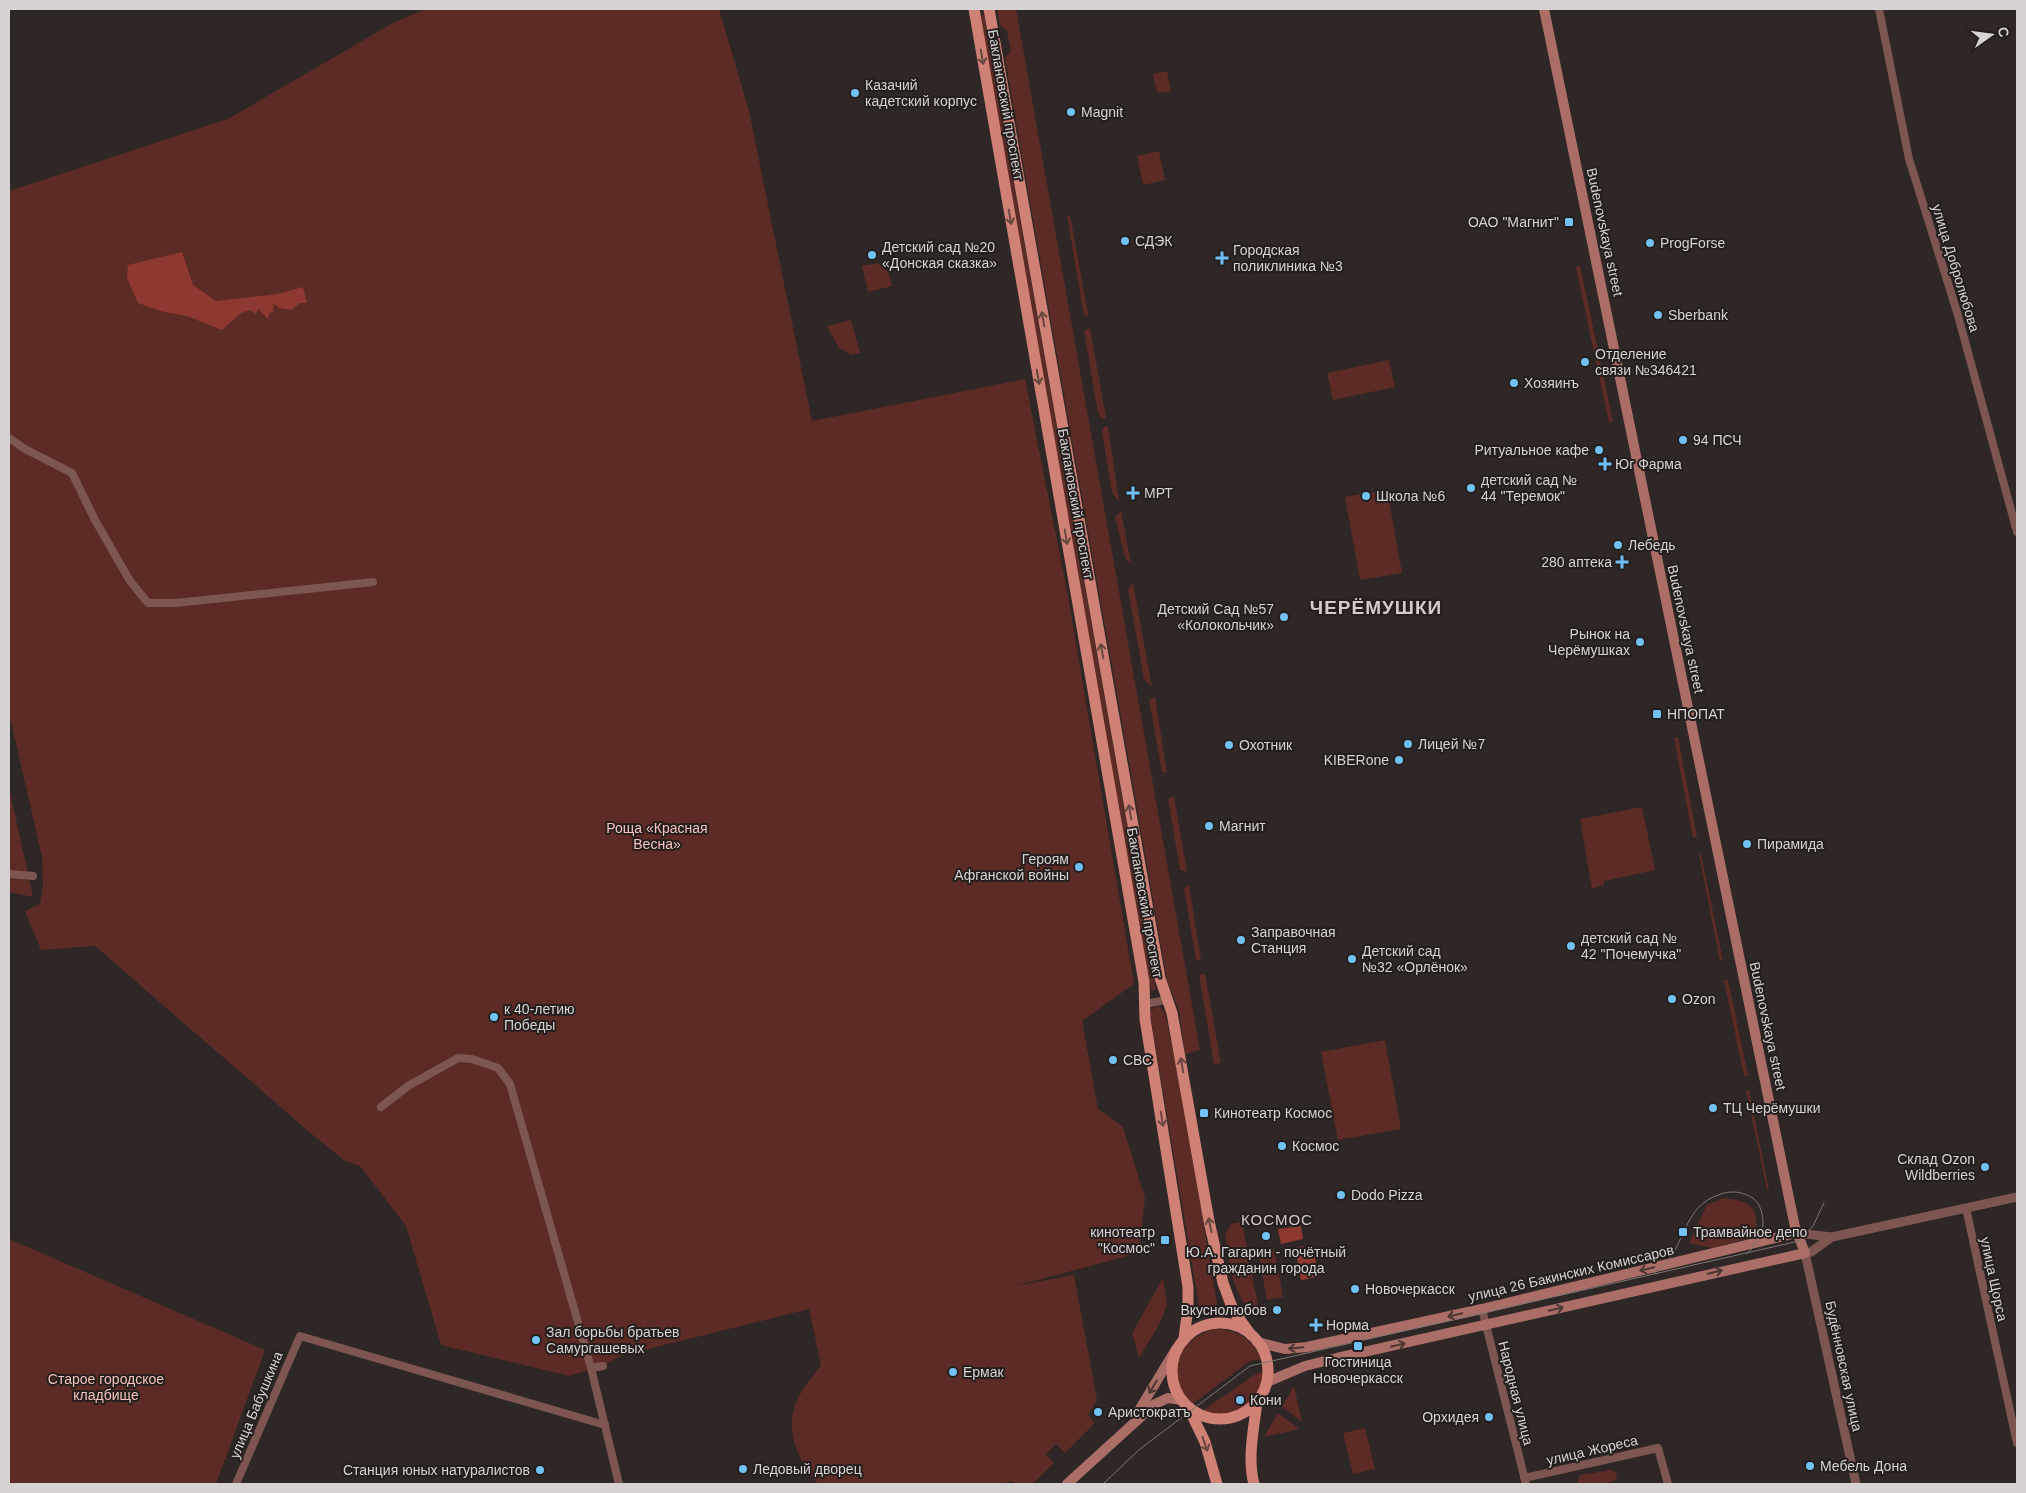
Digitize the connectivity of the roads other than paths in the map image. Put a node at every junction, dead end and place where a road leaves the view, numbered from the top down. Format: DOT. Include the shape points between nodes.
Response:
graph roads {
  1 [pos="974,9"];
  2 [pos="988,9"];
  3 [pos="1544,9"];
  4 [pos="1879,9"];
  5 [pos="9,438"];
  6 [pos="2017,532"];
  7 [pos="372,582"];
  8 [pos="9,874"];
  9 [pos="33,876"];
  10 [pos="1166,1000"];
  11 [pos="1145,1004"];
  12 [pos="381,1107"];
  13 [pos="2017,1196"];
  14 [pos="1966,1208"];
  15 [pos="1796,1233"];
  16 [pos="1832,1237"];
  17 [pos="1805,1253"];
  18 [pos="1482,1308"];
  19 [pos="1486,1325"];
  20 [pos="1184,1338"];
  21 [pos="1254,1338"];
  22 [pos="1176,1349"];
  23 [pos="603,1366"];
  24 [pos="591,1368"];
  25 [pos="1267,1382"];
  26 [pos="1258,1402"];
  27 [pos="1184,1403"];
  28 [pos="604,1425"];
  29 [pos="1129,1426"];
  30 [pos="2017,1443"];
  31 [pos="1525,1481"];
  32 [pos="236,1484"];
  33 [pos="619,1484"];
  34 [pos="1067,1484"];
  35 [pos="1217,1484"];
  36 [pos="1254,1484"];
  37 [pos="1668,1484"];
  38 [pos="1856,1484"];
  1 -- 11 [label="main road, Баклановский проспект, one-way" via="1144,982"];
  10 -- 2 [label="main road, Баклановский проспект, one-way"];
  3 -- 15 [label="main road, Budenovskaya street"];
  4 -- 6 [label="street, улица Добролюбова" via="1909,159 1957,312"];
  5 -- 7 [label="street" via="72,473 94,520 130,580 148,603 176,603"];
  8 -- 9 [label="street"];
  10 -- 11 [label="street"];
  21 -- 10 [label="main road, Баклановский проспект, one-way" via="1233,1310 1222,1283 1172,1013"];
  11 -- 20 [label="main road, Баклановский проспект, one-way" via="1188,1287"];
  12 -- 24 [label="street" via="408,1086 458,1058 498,1068 510,1084"];
  13 -- 14 [label="street, улица 26 Бакинских Комиссаров"];
  14 -- 16 [label="street, улица 26 Бакинских Комиссаров"];
  14 -- 30 [label="street, улица Щорса"];
  15 -- 16 [label="street, улица 26 Бакинских Комиссаров"];
  15 -- 17 [label="main road, Budenovskaya street"];
  15 -- 18 [label="main road, улица 26 Бакинских Комиссаров, one-way"];
  16 -- 17 [label="street, улица 26 Бакинских Комиссаров"];
  19 -- 17 [label="main road, улица 26 Бакинских Комиссаров, one-way"];
  17 -- 38 [label="street, Будённовская улица"];
  18 -- 19 [label="street, Народная улица"];
  18 -- 21 [label="main road, улица 26 Бакинских Комиссаров, one-way" via="1307,1347 1285,1349"];
  25 -- 19 [label="main road, улица 26 Бакинских Комиссаров, one-way" via="1306,1366"];
  19 -- 31 [label="street, Народная улица"];
  20 -- 21 [label="main road" via="1206,1326 1225,1323"];
  20 -- 22 [label="main road"];
  21 -- 25 [label="main road" via="1267,1362"];
  22 -- 27 [label="main road" via="1172,1377 1175,1390"];
  22 -- 29 [label="main road, one-way"];
  23 -- 24 [label="street"];
  24 -- 28 [label="street"];
  25 -- 26 [label="main road"];
  26 -- 27 [label="main road" via="1243,1414 1225,1419 1207,1418"];
  26 -- 36 [label="main road" via="1252,1453"];
  27 -- 29 [label="main road" via="1168,1398 1155,1404"];
  27 -- 35 [label="main road, one-way" via="1205,1442"];
  28 -- 32 [label="street, улица Бабушкина" via="300,1336"];
  28 -- 33 [label="street"];
  29 -- 34 [label="main road"];
  31 -- 37 [label="street, улица Жореса" via="1658,1448"];
}
